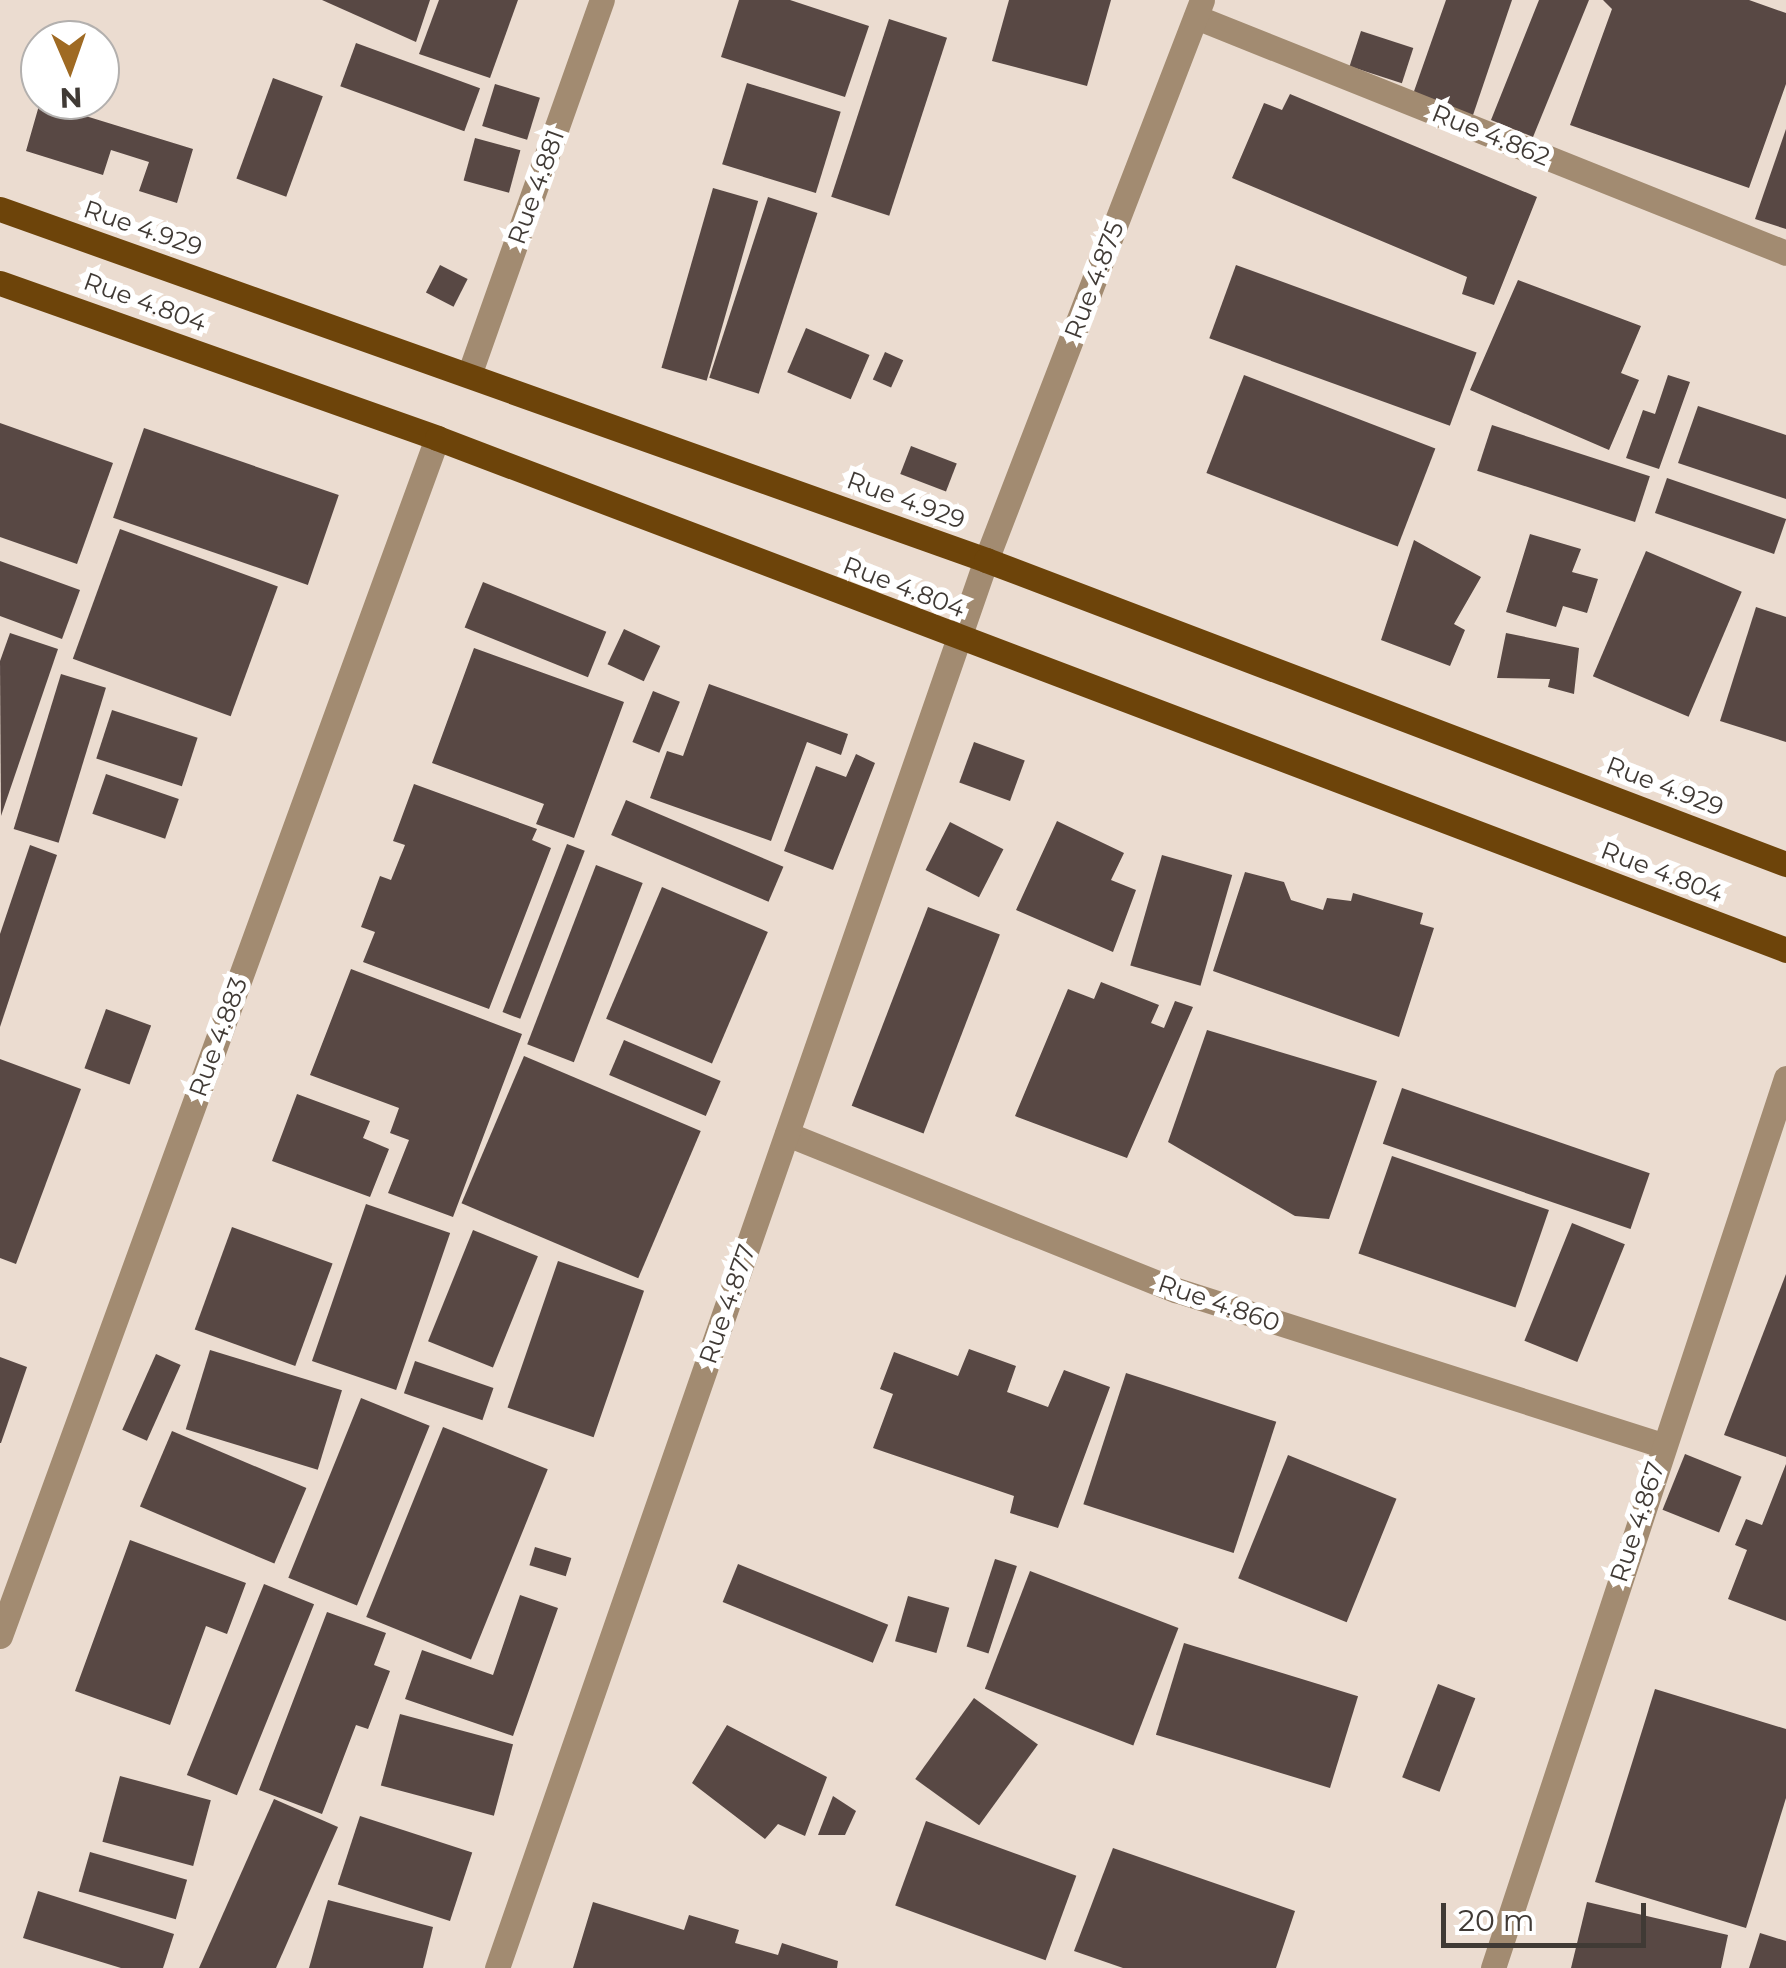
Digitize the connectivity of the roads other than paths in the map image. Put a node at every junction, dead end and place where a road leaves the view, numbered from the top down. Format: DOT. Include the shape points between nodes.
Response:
graph roads {
  1 [pos="602,0"];
  2 [pos="1199,8"];
  3 [pos="0,209"];
  4 [pos="1786,253"];
  5 [pos="0,282"];
  6 [pos="469,375"];
  7 [pos="437,438"];
  8 [pos="986,560"];
  9 [pos="959,640"];
  10 [pos="1786,864"];
  11 [pos="1786,950"];
  12 [pos="1786,1078"];
  13 [pos="787,1134"];
  14 [pos="1662,1445"];
  15 [pos="0,1636"];
  16 [pos="497,1968"];
  17 [pos="1493,1968"];
  1 -- 6 [label="street, Rue 4.881"];
  2 -- 4 [label="street, Rue 4.862"];
  2 -- 8 [label="street, Rue 4.875"];
  3 -- 6 [label="main road, Rue 4.929"];
  5 -- 7 [label="main road, Rue 4.804"];
  6 -- 8 [label="main road, Rue 4.929"];
  7 -- 9 [label="main road, Rue 4.804"];
  7 -- 15 [label="street, Rue 4.883"];
  8 -- 9 [label="street, Rue 4.875"];
  8 -- 10 [label="main road, Rue 4.929"];
  9 -- 11 [label="main road, Rue 4.804"];
  9 -- 13 [label="street, Rue 4.877"];
  12 -- 14 [label="street, Rue 4.867"];
  13 -- 14 [label="street, Rue 4.860" via="1176,1290"];
  13 -- 16 [label="street, Rue 4.877"];
  14 -- 17 [label="street, Rue 4.867"];
}
